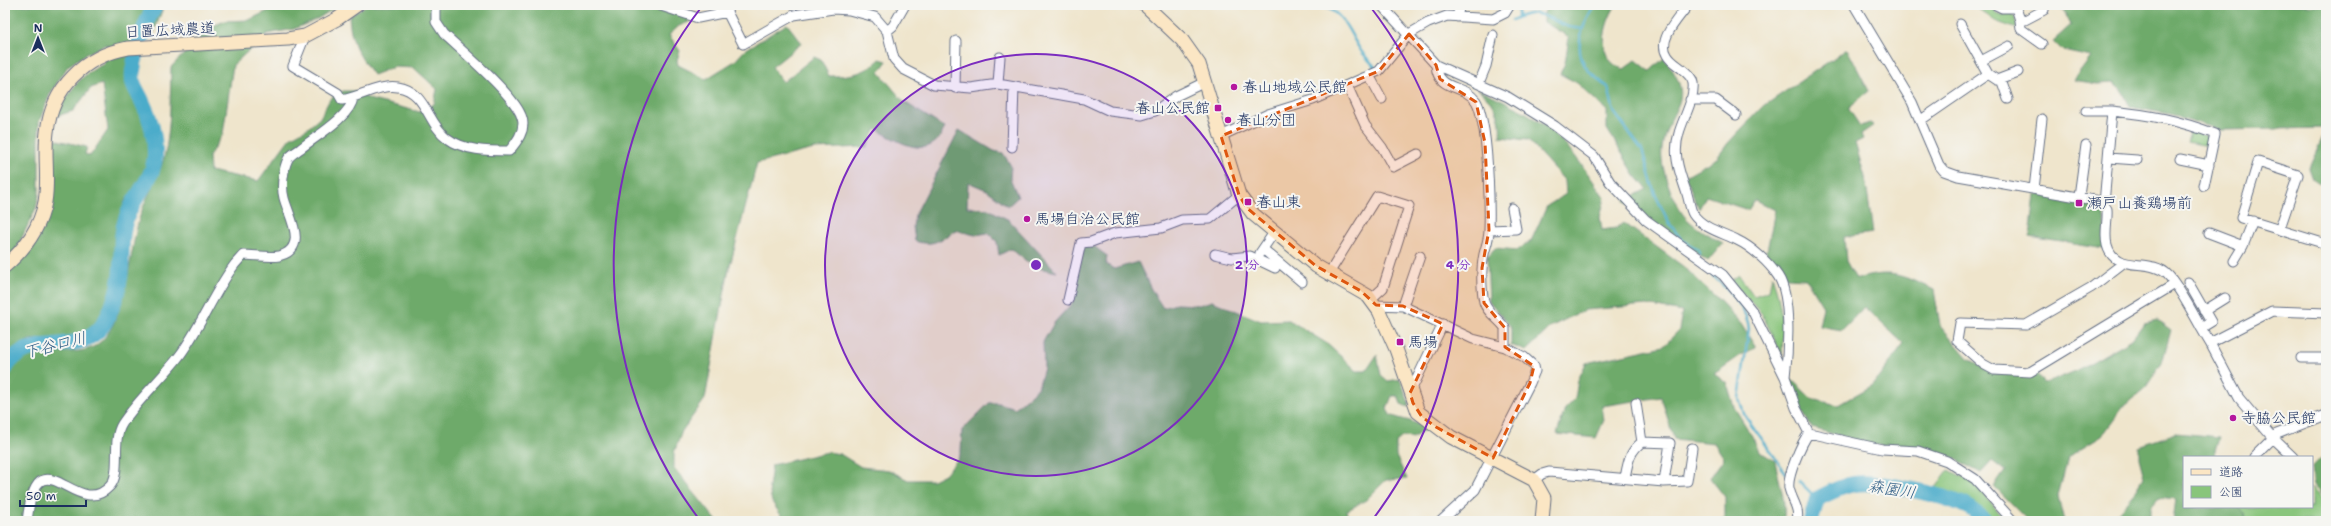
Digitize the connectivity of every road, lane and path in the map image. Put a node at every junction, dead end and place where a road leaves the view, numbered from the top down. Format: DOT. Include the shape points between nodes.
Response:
graph roads {
  1 [pos="358,5"];
  2 [pos="436,5"];
  3 [pos="658,5"];
  4 [pos="905,5"];
  5 [pos="1145,5"];
  6 [pos="1381,5"];
  7 [pos="1460,5"];
  8 [pos="1510,5"];
  9 [pos="1688,5"];
  10 [pos="1854,5"];
  11 [pos="1996,5"];
  12 [pos="2044,5"];
  13 [pos="2016,7"];
  14 [pos="1457,17"];
  15 [pos="2020,20"];
  16 [pos="1960,24"];
  17 [pos="887,31"];
  18 [pos="1409,34"];
  19 [pos="1493,35"];
  20 [pos="304,36"];
  21 [pos="956,41"];
  22 [pos="2042,44"];
  23 [pos="2009,46"];
  24 [pos="1000,57"];
  25 [pos="1981,61"];
  26 [pos="1436,65"];
  27 [pos="2018,72"];
  28 [pos="1988,74"];
  29 [pos="1369,75"];
  30 [pos="2001,79"];
  31 [pos="1205,82"];
  32 [pos="1479,83"];
  33 [pos="998,84"];
  34 [pos="1347,85"];
  35 [pos="1014,87"];
  36 [pos="955,88"];
  37 [pos="353,98"];
  38 [pos="1382,99"];
  39 [pos="2008,99"];
  40 [pos="1690,100"];
  41 [pos="2086,110"];
  42 [pos="2112,110"];
  43 [pos="1736,115"];
  44 [pos="2042,119"];
  45 [pos="1921,120"];
  46 [pos="1221,136"];
  47 [pos="2086,145"];
  48 [pos="1012,147"];
  49 [pos="1418,154"];
  50 [pos="2109,158"];
  51 [pos="2137,160"];
  52 [pos="2180,160"];
  53 [pos="2209,166"];
  54 [pos="2204,186"];
  55 [pos="2034,190"];
  56 [pos="1239,195"];
  57 [pos="2078,196"];
  58 [pos="2104,204"];
  59 [pos="1512,208"];
  60 [pos="2253,221"];
  61 [pos="2280,228"];
  62 [pos="1489,230"];
  63 [pos="1275,231"];
  64 [pos="2209,233"];
  65 [pos="2326,244"];
  66 [pos="2243,246"];
  67 [pos="1263,249"];
  68 [pos="1215,254"];
  69 [pos="1420,256"];
  70 [pos="1256,259"];
  71 [pos="2234,261"];
  72 [pos="2122,264"];
  73 [pos="5,266"];
  74 [pos="1275,268"];
  75 [pos="1328,275"];
  76 [pos="1302,282"];
  77 [pos="2188,282"];
  78 [pos="2175,284"];
  79 [pos="2225,298"];
  80 [pos="1068,300"];
  81 [pos="1374,302"];
  82 [pos="1403,306"];
  83 [pos="2204,311"];
  84 [pos="2326,312"];
  85 [pos="1443,324"];
  86 [pos="2201,328"];
  87 [pos="2210,343"];
  88 [pos="1505,347"];
  89 [pos="2301,358"];
  90 [pos="2326,358"];
  91 [pos="1785,377"];
  92 [pos="1410,392"];
  93 [pos="1636,403"];
  94 [pos="2326,416"];
  95 [pos="1809,433"];
  96 [pos="2272,437"];
  97 [pos="1642,442"];
  98 [pos="1692,448"];
  99 [pos="2255,456"];
  100 [pos="2292,456"];
  101 [pos="1493,458"];
  102 [pos="1625,478"];
  103 [pos="1534,480"];
  104 [pos="1664,482"];
  105 [pos="27,521"];
  106 [pos="1441,521"];
  107 [pos="1542,521"];
  108 [pos="1797,521"];
  109 [pos="2012,521"];
  1 -- 20 [label="street, 日置広域農道"];
  2 -- 37 [label="street" via="436,22 444,34 508,96 522,118 521,134 509,151 485,151 457,144 446,138 435,126 417,95 407,89 397,86 384,88"];
  3 -- 17 [label="street" via="698,18 727,12 743,44 794,16 832,9 875,17"];
  4 -- 17 [label="street" via="893,26"];
  5 -- 31 [label="street" via="1182,40 1198,64"];
  6 -- 18 [label="street"];
  7 -- 14 [label="street"];
  8 -- 14 [label="street" via="1505,13 1493,19"];
  9 -- 40 [label="street" via="1664,44 1667,57 1689,75 1693,82"];
  10 -- 45 [label="street"];
  11 -- 13 [label="street" via="2002,8"];
  12 -- 15 [label="street" via="2044,10"];
  13 -- 15 [label="street"];
  14 -- 18 [label="street" via="1447,16"];
  15 -- 22 [label="street" via="2021,30"];
  16 -- 25 [label="street"];
  17 -- 36 [label="street" via="894,59 903,69 934,86"];
  18 -- 26 [label="street"];
  18 -- 29 [label="street" via="1379,71"];
  19 -- 32 [label="street"];
  20 -- 37 [label="street" via="293,66 338,93 342,100"];
  20 -- 73 [label="street, 日置広域農道" via="115,50 76,72 58,94 51,111 47,132 47,182 35,232 19,254"];
  21 -- 36 [label="street"];
  23 -- 25 [label="street"];
  24 -- 33 [label="street"];
  25 -- 28 [label="street"];
  26 -- 32 [label="street"];
  26 -- 62 [label="street" via="1440,79 1471,96 1481,115 1485,143"];
  27 -- 30 [label="street"];
  28 -- 30 [label="street" via="1997,80"];
  28 -- 45 [label="street"];
  29 -- 34 [label="street"];
  29 -- 38 [label="street"];
  30 -- 39 [label="street"];
  31 -- 35 [label="street" via="1176,96 1155,111 1142,115 1110,111 1084,98"];
  31 -- 46 [label="street"];
  32 -- 91 [label="street" via="1508,97 1555,126 1594,156 1610,182 1646,220 1723,275 1753,312"];
  33 -- 35 [label="street"];
  33 -- 36 [label="street"];
  34 -- 46 [label="street" via="1313,100 1268,114"];
  34 -- 49 [label="street" via="1365,125 1393,167"];
  35 -- 48 [label="street"];
  37 -- 105 [label="street" via="352,105 344,115 289,158 283,186 284,198 295,224 295,241 292,247 280,256 243,255 234,264 180,355 121,425 116,441 114,478 111,485 93,495 83,494 56,481 45,478 39,480 34,488"];
  40 -- 43 [label="street" via="1716,100"];
  40 -- 91 [label="street" via="1676,148 1676,164 1693,214 1703,224 1739,241 1762,259 1778,277 1784,294 1788,326 1789,350"];
  41 -- 42 [label="street"];
  42 -- 50 [label="street"];
  42 -- 53 [label="street" via="2160,116 2215,134"];
  44 -- 55 [label="street"];
  45 -- 55 [label="street" via="1939,165 1944,171 1958,176"];
  46 -- 56 [label="street"];
  47 -- 57 [label="street"];
  50 -- 51 [label="street"];
  50 -- 58 [label="street"];
  52 -- 53 [label="street"];
  53 -- 54 [label="street"];
  55 -- 57 [label="street"];
  56 -- 63 [label="street" via="1253,214"];
  56 -- 80 [label="street" via="1210,219 1182,220 1161,228 1115,233 1081,243"];
  57 -- 58 [label="street" via="2093,198"];
  58 -- 72 [label="street" via="2107,216 2107,247 2114,258"];
  59 -- 62 [label="street" via="1516,229"];
  60 -- 61 [label="street"];
  60 -- 61 [label="street" via="2241,218 2258,162 2298,175"];
  60 -- 66 [label="street"];
  61 -- 65 [label="street"];
  62 -- 88 [label="street" via="1482,268 1484,303 1505,328"];
  63 -- 67 [label="street"];
  63 -- 75 [label="street"];
  64 -- 66 [label="street"];
  66 -- 71 [label="street"];
  67 -- 70 [label="street"];
  67 -- 76 [label="street"];
  68 -- 70 [label="street" via="1232,258 1250,256"];
  69 -- 82 [label="street"];
  70 -- 74 [label="street"];
  72 -- 78 [label="street" via="2155,267 2168,275"];
  72 -- 78 [label="street" via="2092,287 2026,325 1960,322 1957,341 1982,364 1994,370 2030,372"];
  75 -- 81 [label="street" via="1361,291"];
  75 -- 81 [label="street" via="1376,196 1409,206 1383,288"];
  77 -- 83 [label="street"];
  78 -- 86 [label="street"];
  79 -- 83 [label="street"];
  81 -- 82 [label="street"];
  81 -- 92 [label="street" via="1396,349"];
  82 -- 85 [label="street"];
  83 -- 86 [label="street" via="2211,322"];
  84 -- 87 [label="street" via="2267,313"];
  85 -- 88 [label="street" via="1473,339"];
  85 -- 92 [label="street"];
  86 -- 87 [label="street"];
  87 -- 96 [label="street" via="2239,398"];
  88 -- 101 [label="street" via="1531,362 1535,371"];
  89 -- 90 [label="street"];
  91 -- 95 [label="street" via="1796,408"];
  92 -- 101 [label="street" via="1413,403 1422,416 1451,437"];
  93 -- 97 [label="street"];
  94 -- 96 [label="street"];
  95 -- 108 [label="street" via="1803,440 1789,487 1799,513"];
  95 -- 109 [label="street" via="1882,448 1925,453 1948,461 1975,478"];
  96 -- 99 [label="street"];
  96 -- 100 [label="street"];
  97 -- 102 [label="street" via="1629,456"];
  97 -- 104 [label="street" via="1670,443"];
  98 -- 104 [label="street" via="1687,481"];
  101 -- 103 [label="street"];
  101 -- 106 [label="street" via="1475,490"];
  102 -- 103 [label="street" via="1549,472"];
  102 -- 104 [label="street"];
  103 -- 107 [label="street" via="1544,498"];
}
